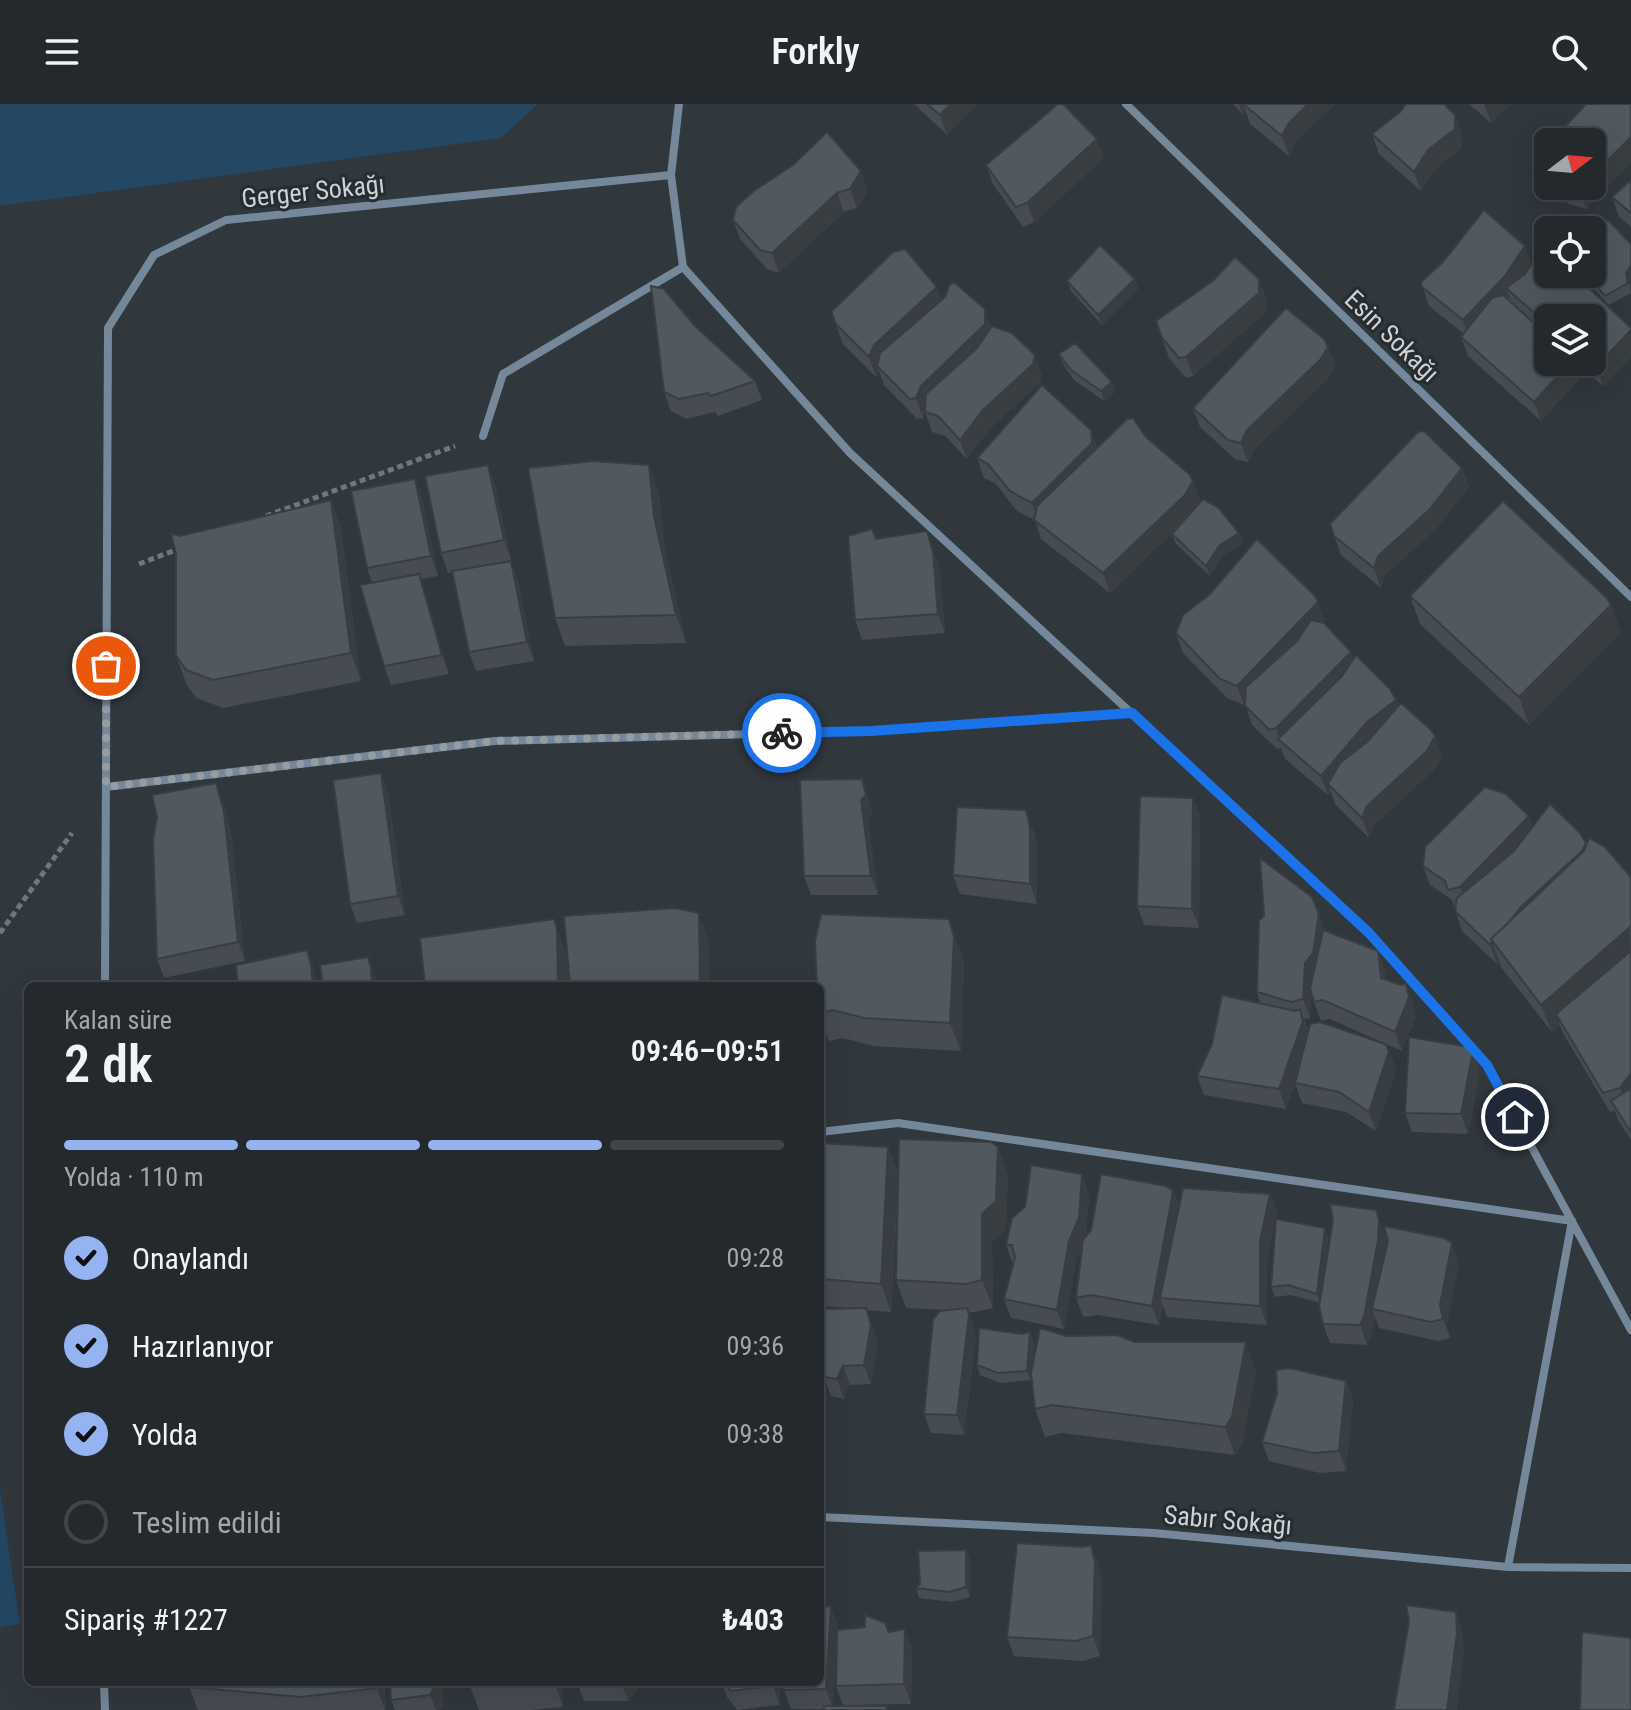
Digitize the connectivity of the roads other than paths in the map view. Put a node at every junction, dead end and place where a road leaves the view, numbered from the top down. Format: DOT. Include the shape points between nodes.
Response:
graph roads {
  1 [pos="679,104"];
  2 [pos="1126,104"];
  3 [pos="671,175"];
  4 [pos="683,267"];
  5 [pos="483,436"];
  6 [pos="1631,597"];
  7 [pos="1132,713"];
  8 [pos="106,787"];
  9 [pos="105,982"];
  10 [pos="824,1132"];
  11 [pos="1572,1221"];
  12 [pos="1631,1330"];
  13 [pos="824,1517"];
  14 [pos="1508,1567"];
  15 [pos="1631,1568"];
  16 [pos="104,1686"];
  17 [pos="105,1710"];
  1 -- 3 [label="street"];
  2 -- 6 [label="street, Esin Sokağı"];
  3 -- 4 [label="street"];
  3 -- 8 [label="street, Gerger Sokağı" via="226,220 154,255 108,328"];
  4 -- 5 [label="street" via="503,374"];
  4 -- 7 [label="street" via="850,453"];
  7 -- 8 [label="street" via="871,731 495,741"];
  7 -- 11 [label="street" via="1369,933 1487,1065"];
  8 -- 9 [label="street, Gerger Sokağı"];
  10 -- 11 [label="street" via="898,1123"];
  11 -- 12 [label="street"];
  11 -- 14 [label="street"];
  13 -- 14 [label="street, Sabır Sokağı" via="1154,1533"];
  14 -- 15 [label="street, Sabır Sokağı"];
  16 -- 17 [label="street"];
}
